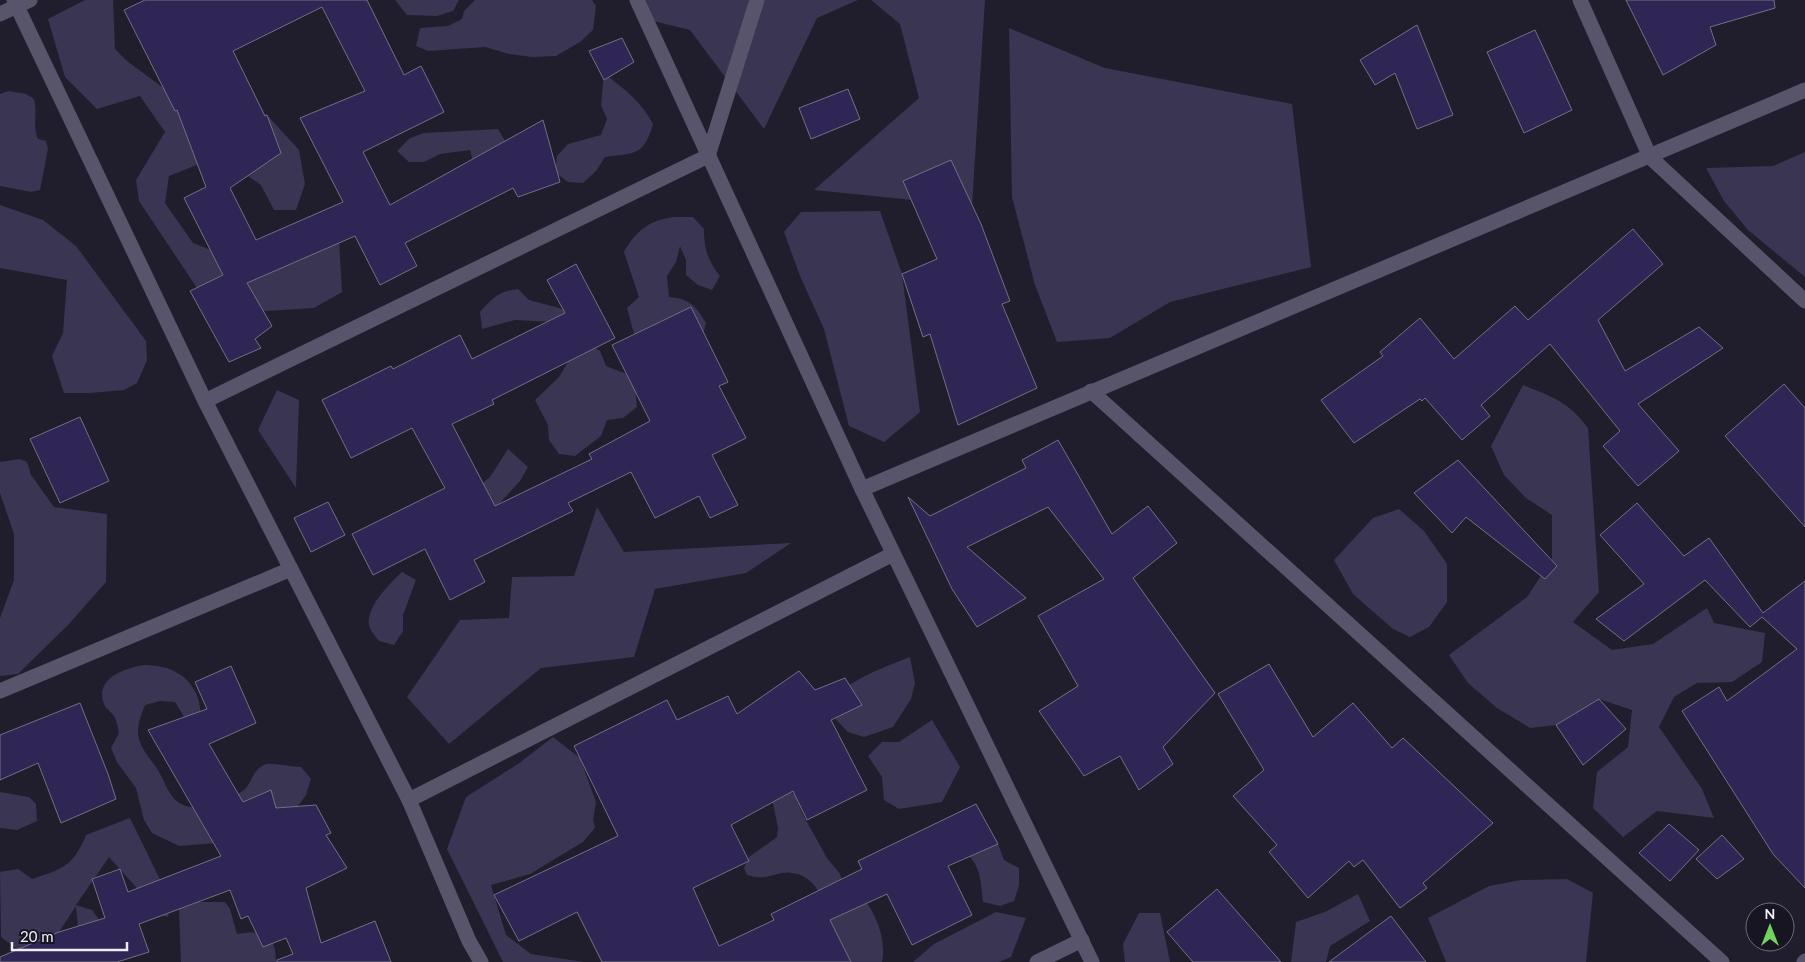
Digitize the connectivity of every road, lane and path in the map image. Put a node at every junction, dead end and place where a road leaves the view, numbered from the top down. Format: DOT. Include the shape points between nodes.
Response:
graph roads {
  1 [pos="637,0"];
  2 [pos="757,0"];
  3 [pos="1580,0"];
  4 [pos="20,2"];
  5 [pos="0,14"];
  6 [pos="1805,90"];
  7 [pos="708,156"];
  8 [pos="1650,157"];
  9 [pos="1805,301"];
  10 [pos="1091,391"];
  11 [pos="205,401"];
  12 [pos="862,489"];
  13 [pos="893,554"];
  14 [pos="291,569"];
  15 [pos="0,691"];
  16 [pos="409,800"];
  17 [pos="1082,940"];
  18 [pos="469,941"];
  19 [pos="473,962"];
  20 [pos="481,962"];
  21 [pos="1037,962"];
  22 [pos="1092,962"];
  23 [pos="1722,962"];
  1 -- 7 [label="street"];
  2 -- 7 [label="street"];
  3 -- 8 [label="street"];
  4 -- 5 [label="street"];
  4 -- 11 [label="street"];
  6 -- 8 [label="street"];
  7 -- 11 [label="street"];
  7 -- 12 [label="street"];
  8 -- 9 [label="street"];
  8 -- 10 [label="street"];
  10 -- 12 [label="street"];
  10 -- 23 [label="street"];
  11 -- 14 [label="street"];
  12 -- 13 [label="street"];
  13 -- 16 [label="street"];
  13 -- 17 [label="street"];
  14 -- 15 [label="street"];
  14 -- 16 [label="street"];
  16 -- 18 [label="street"];
  17 -- 21 [label="street"];
  17 -- 22 [label="street"];
  18 -- 19 [label="street"];
  18 -- 20 [label="street"];
}
